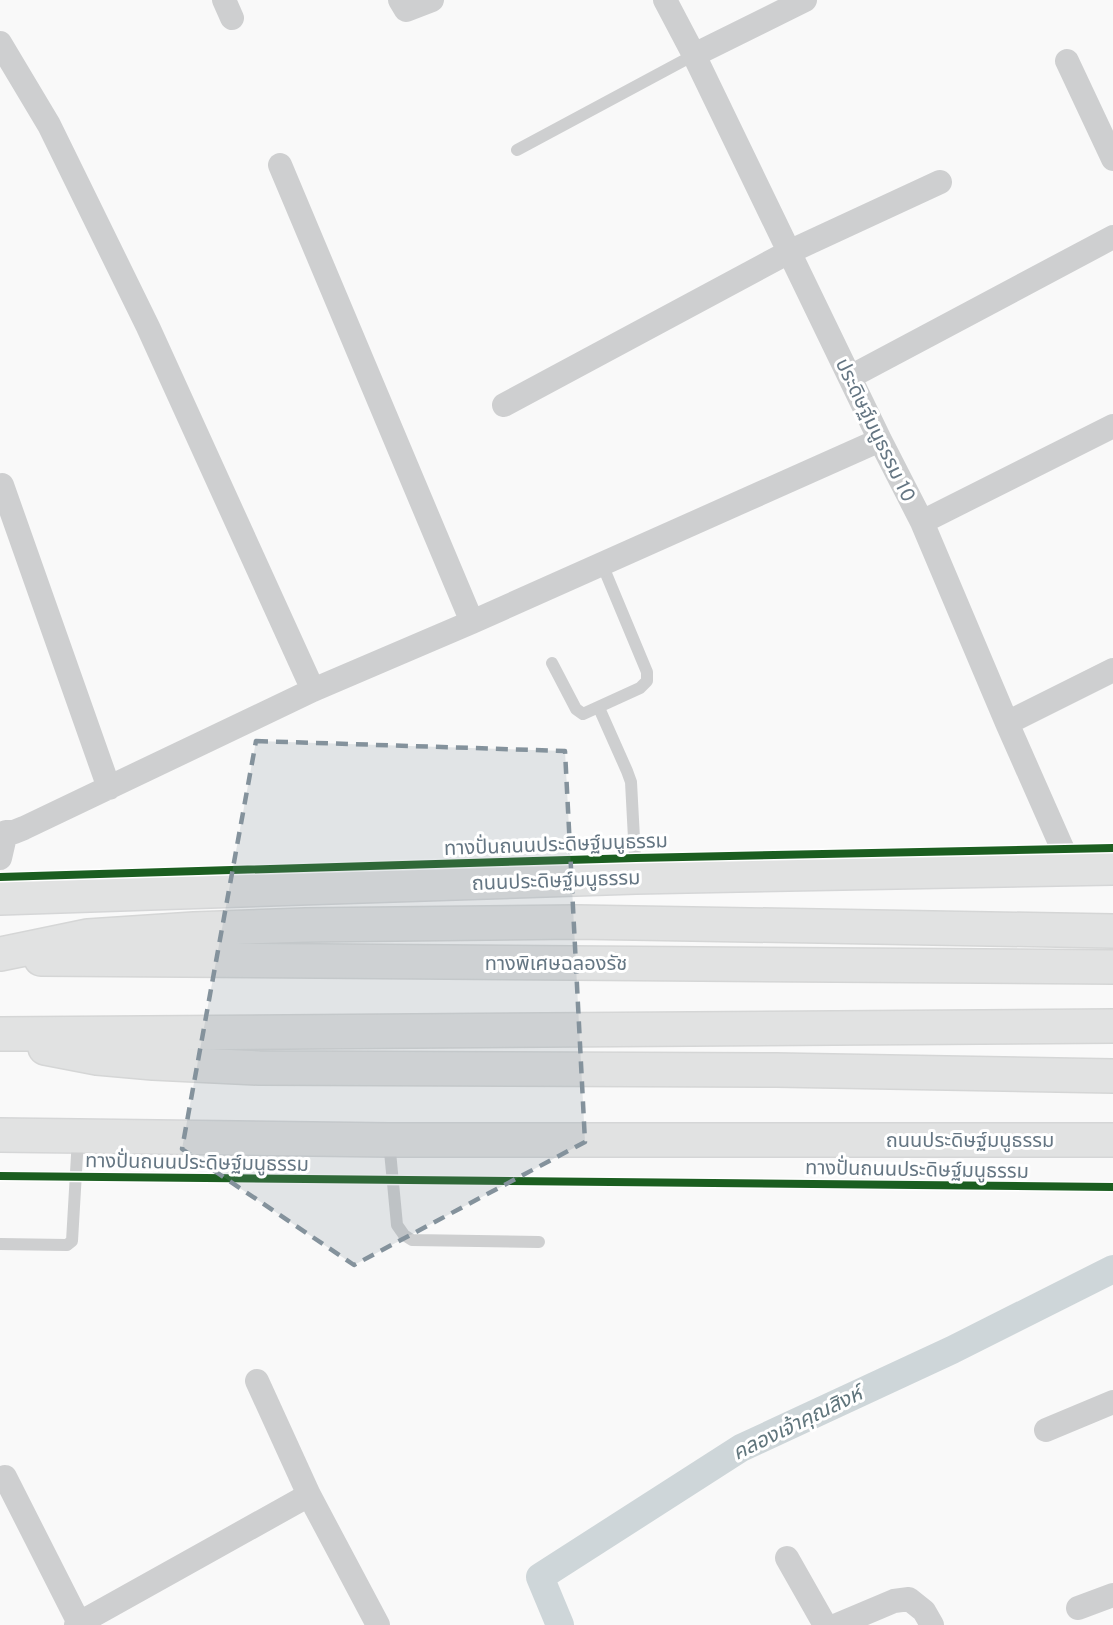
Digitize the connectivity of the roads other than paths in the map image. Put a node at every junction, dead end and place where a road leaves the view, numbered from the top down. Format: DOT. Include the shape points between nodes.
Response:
graph roads {
  1 [pos="400,0"];
  2 [pos="432,0"];
  3 [pos="665,0"];
  4 [pos="806,0"];
  5 [pos="0,43"];
  6 [pos="694,55"];
  7 [pos="1067,61"];
  8 [pos="517,150"];
  9 [pos="1113,159"];
  10 [pos="280,165"];
  11 [pos="940,182"];
  12 [pos="1113,237"];
  13 [pos="789,252"];
  14 [pos="850,377"];
  15 [pos="504,405"];
  16 [pos="1113,426"];
  17 [pos="880,440"];
  18 [pos="2,485"];
  19 [pos="922,522"];
  20 [pos="602,564"];
  21 [pos="472,622"];
  22 [pos="552,663"];
  23 [pos="1113,670"];
  24 [pos="313,690"];
  25 [pos="599,708"];
  26 [pos="1007,723"];
  27 [pos="109,788"];
  28 [pos="3,828"];
  29 [pos="0,858"];
  30 [pos="1071,868"];
  31 [pos="1113,868"];
  32 [pos="636,878"];
  33 [pos="0,898"];
  34 [pos="1113,931"];
  35 [pos="0,954"];
  36 [pos="0,959"];
  37 [pos="1113,967"];
  38 [pos="1113,1026"];
  39 [pos="3,1034"];
  40 [pos="1113,1076"];
  41 [pos="0,1136"];
  42 [pos="78,1138"];
  43 [pos="389,1140"];
  44 [pos="1113,1140"];
  45 [pos="539,1242"];
  46 [pos="0,1244"];
  47 [pos="257,1381"];
  48 [pos="1113,1402"];
  49 [pos="1046,1430"];
  50 [pos="4,1477"];
  51 [pos="309,1495"];
  52 [pos="787,1558"];
  53 [pos="1113,1595"];
  54 [pos="1078,1608"];
  55 [pos="77,1624"];
  56 [pos="378,1625"];
  57 [pos="825,1625"];
  58 [pos="837,1625"];
  59 [pos="932,1625"];
  1 -- 2 [label="street" via="406,10"];
  3 -- 6 [label="street, ประดิษฐ์มนูธรรม 10"];
  4 -- 6 [label="street"];
  5 -- 24 [label="street" via="49,125 148,327"];
  6 -- 8 [label="lane"];
  6 -- 13 [label="street, ประดิษฐ์มนูธรรม 10"];
  7 -- 9 [label="street"];
  10 -- 21 [label="street"];
  11 -- 13 [label="street"];
  12 -- 14 [label="street"];
  13 -- 14 [label="street, ประดิษฐ์มนูธรรม 10"];
  13 -- 15 [label="street"];
  14 -- 17 [label="street, ประดิษฐ์มนูธรรม 10"];
  16 -- 19 [label="street"];
  17 -- 19 [label="street, ประดิษฐ์มนูธรรม 10"];
  17 -- 20 [label="street"];
  18 -- 27 [label="street"];
  19 -- 26 [label="street, ประดิษฐ์มนูธรรม 10"];
  20 -- 21 [label="street"];
  20 -- 25 [label="lane" via="647,672 647,681"];
  21 -- 24 [label="street"];
  22 -- 25 [label="lane" via="576,709 583,714"];
  23 -- 26 [label="street"];
  24 -- 27 [label="street"];
  25 -- 32 [label="lane" via="631,783"];
  26 -- 30 [label="street, ประดิษฐ์มนูธรรม 10"];
  27 -- 28 [label="street" via="14,832"];
  28 -- 29 [label="street"];
  30 -- 31 [label="main road, ถนนประดิษฐ์มนูธรรม"];
  30 -- 32 [label="main road, ถนนประดิษฐ์มนูธรรม"];
  32 -- 33 [label="main road, ถนนประดิษฐ์มนูธรรม"];
  34 -- 35 [label="main road" via="577,922 318,925 88,936"];
  36 -- 37 [label="main road, ทางพิเศษฉลองรัช"];
  38 -- 39 [label="main road"];
  39 -- 40 [label="main road" via="97,1058 259,1068"];
  41 -- 42 [label="main road, ถนนประดิษฐ์มนูธรรม"];
  42 -- 43 [label="main road, ถนนประดิษฐ์มนูธรรม"];
  42 -- 46 [label="lane" via="72,1241 67,1245"];
  43 -- 44 [label="main road, ถนนประดิษฐ์มนูธรรม"];
  43 -- 45 [label="lane" via="397,1225 404,1235 412,1240"];
  47 -- 51 [label="street"];
  48 -- 49 [label="street"];
  50 -- 55 [label="street"];
  51 -- 55 [label="street"];
  51 -- 56 [label="street"];
  52 -- 57 [label="street"];
  53 -- 54 [label="street"];
  58 -- 59 [label="street" via="894,1601 909,1599 924,1611"];
}
